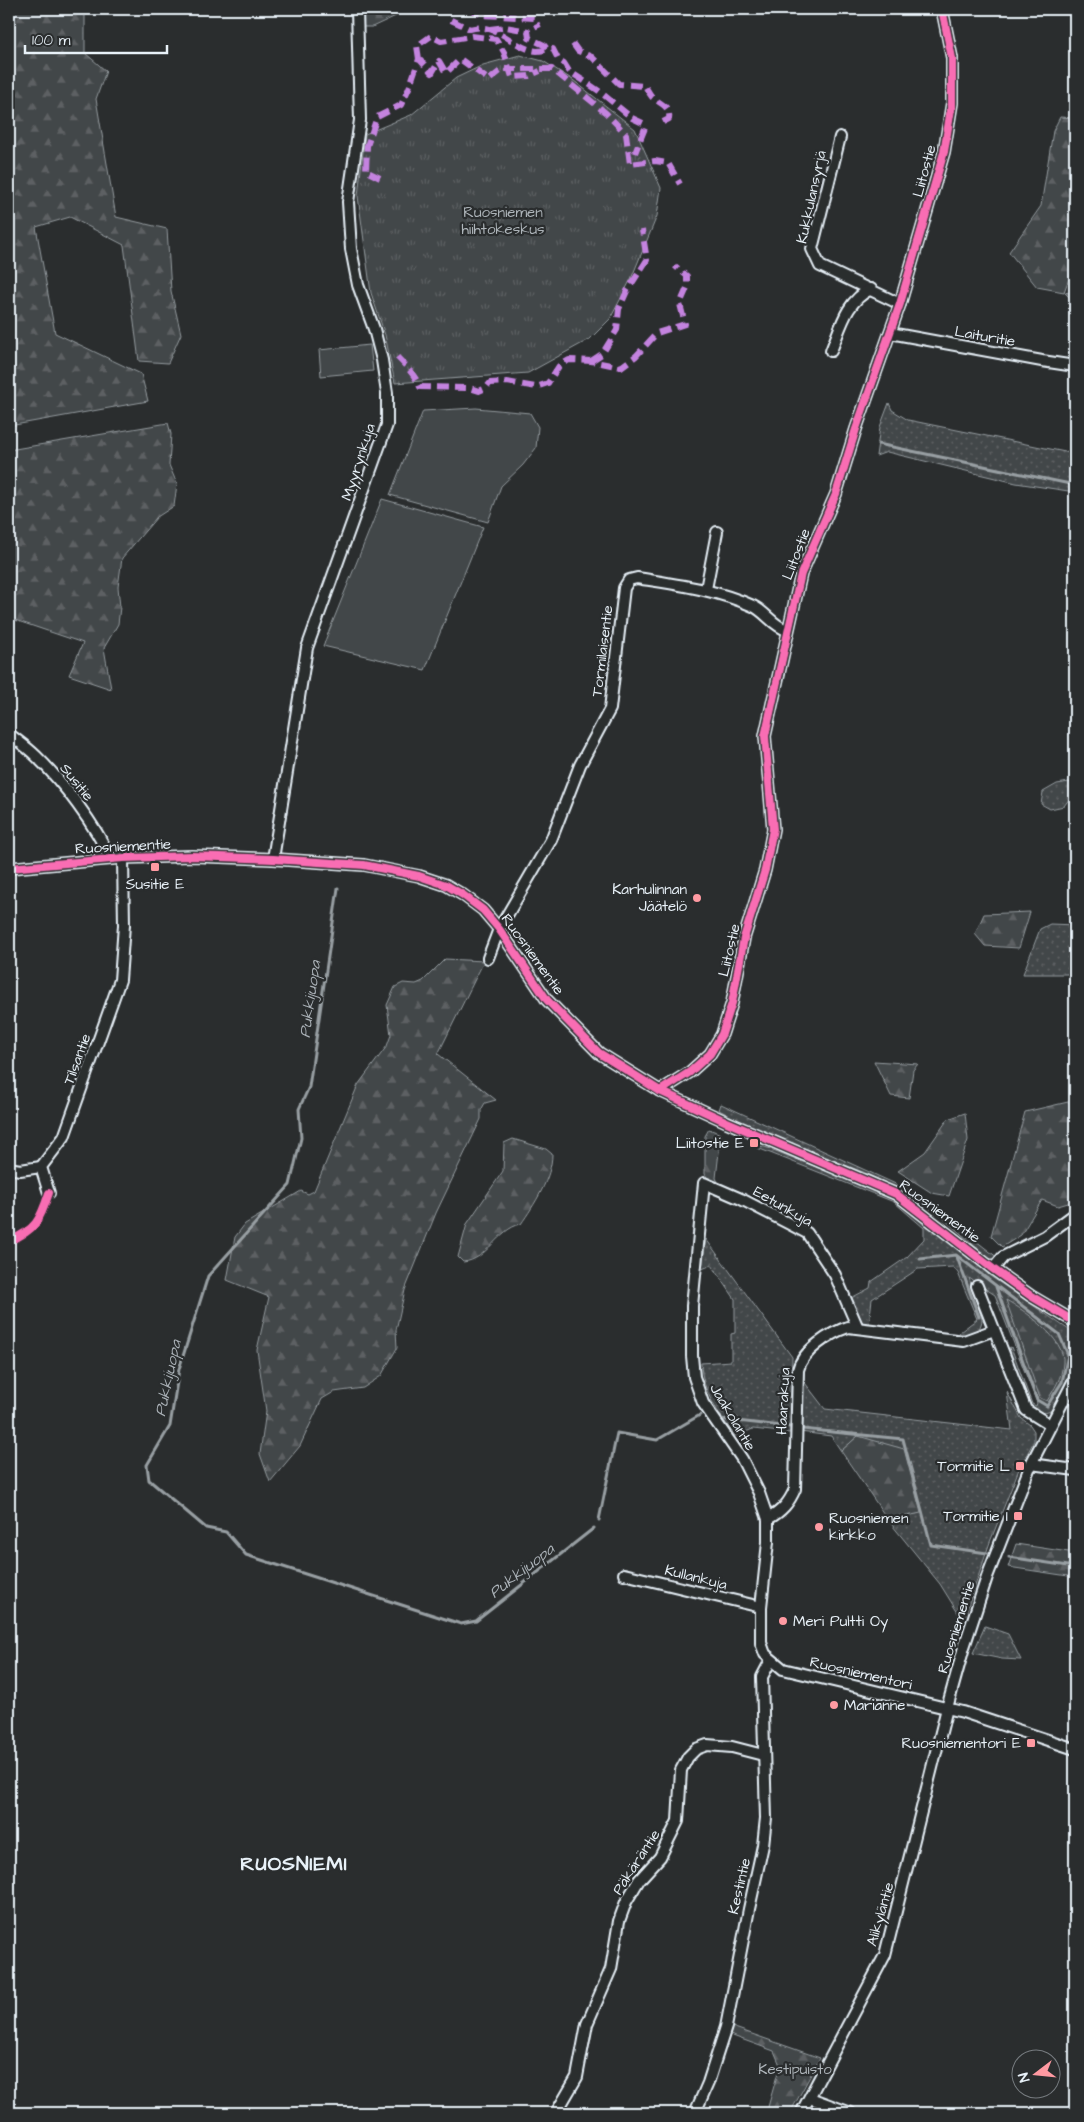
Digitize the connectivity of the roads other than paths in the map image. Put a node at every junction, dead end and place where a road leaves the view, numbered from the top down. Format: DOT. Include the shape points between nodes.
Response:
graph roads {
  1 [pos="357,9"];
  2 [pos="942,9"];
  3 [pos="840,138"];
  4 [pos="871,289"];
  5 [pos="900,304"];
  6 [pos="890,333"];
  7 [pos="831,351"];
  8 [pos="1075,366"];
  9 [pos="717,532"];
  10 [pos="706,589"];
  11 [pos="788,630"];
  12 [pos="9,734"];
  13 [pos="123,858"];
  14 [pos="111,859"];
  15 [pos="273,859"];
  16 [pos="9,868"];
  17 [pos="499,929"];
  18 [pos="488,958"];
  19 [pos="660,1091"];
  20 [pos="41,1167"];
  21 [pos="9,1168"];
  22 [pos="704,1182"];
  23 [pos="49,1193"];
  24 [pos="1075,1214"];
  25 [pos="994,1269"];
  26 [pos="977,1286"];
  27 [pos="1075,1322"];
  28 [pos="858,1328"];
  29 [pos="994,1330"];
  30 [pos="1075,1378"];
  31 [pos="1050,1425"];
  32 [pos="1031,1464"];
  33 [pos="1075,1470"];
  34 [pos="768,1518"];
  35 [pos="624,1574"];
  36 [pos="761,1608"];
  37 [pos="771,1660"];
  38 [pos="947,1708"];
  39 [pos="1075,1749"];
  40 [pos="763,1755"];
  41 [pos="810,2098"];
  42 [pos="556,2113"];
  43 [pos="695,2113"];
  44 [pos="801,2113"];
  45 [pos="851,2113"];
  1 -- 15 [label="street, Myyrynkuja" via="360,120 348,202 351,249 358,286 382,360 387,425 307,648"];
  2 -- 5 [label="street, Liitostie" via="952,58 952,103 944,152"];
  3 -- 4 [label="street, Kukkulansyrjä" via="812,249 820,266"];
  4 -- 5 [label="street, Kukkulansyrjä"];
  4 -- 7 [label="street" via="858,295 850,306"];
  5 -- 6 [label="street, Liitostie"];
  6 -- 8 [label="street, Laituritie"];
  6 -- 11 [label="street, Liitostie" via="836,494 800,574"];
  9 -- 10 [label="street"];
  10 -- 11 [label="street, Tormilaisentie" via="755,607 780,628"];
  10 -- 17 [label="street, Tormilaisentie" via="637,578 629,580 624,588 610,709 580,765 551,840"];
  11 -- 19 [label="street, Liitostie" via="765,736 773,829 765,870 744,938 732,1003 722,1034 710,1054 690,1072"];
  12 -- 14 [label="street, Susitie" via="36,755 75,802 102,839"];
  13 -- 14 [label="street, Ruosniementie"];
  13 -- 15 [label="street, Ruosniementie"];
  13 -- 20 [label="street, Tilsantie" via="124,925 120,980 64,1138"];
  14 -- 16 [label="street, Ruosniementie"];
  15 -- 17 [label="street, Ruosniementie" via="364,865 419,876 464,895"];
  17 -- 18 [label="street, Tormilaisentie"];
  17 -- 19 [label="street, Ruosniementie" via="547,1000 599,1053"];
  19 -- 25 [label="street, Ruosniementie" via="896,1194"];
  20 -- 21 [label="street"];
  20 -- 23 [label="street"];
  22 -- 28 [label="street, Eetunkuja" via="807,1233 835,1275"];
  22 -- 34 [label="street, Jaakolantie" via="692,1306 694,1377 704,1403 746,1468"];
  24 -- 25 [label="street" via="1045,1236 1004,1257"];
  25 -- 27 [label="street, Ruosniementie"];
  26 -- 29 [label="street"];
  28 -- 29 [label="street, Haarakuja" via="964,1341"];
  28 -- 34 [label="street, Haarakuja" via="839,1330 804,1354 800,1361 795,1489 790,1502 778,1514"];
  29 -- 31 [label="street" via="1026,1410"];
  30 -- 31 [label="street, Ruosniementie"];
  31 -- 32 [label="street, Ruosniementie"];
  32 -- 33 [label="street"];
  32 -- 38 [label="street, Ruosniementie" via="987,1578"];
  34 -- 36 [label="street, Jaakolantie"];
  35 -- 36 [label="street, Kullankuja"];
  36 -- 37 [label="street, Jaakolantie" via="761,1643"];
  37 -- 38 [label="street, Ruosniementori" via="783,1669"];
  37 -- 40 [label="street, Kestintie" via="762,1677"];
  38 -- 39 [label="street"];
  38 -- 41 [label="street, Alikyläntie" via="885,1955"];
  40 -- 42 [label="street, Päkäräntie" via="732,1747 707,1746 696,1749 688,1757 680,1776 678,1821 660,1857 639,1880 626,1902 611,1969 586,2024 577,2077"];
  40 -- 43 [label="street, Kestintie" via="766,1818 763,1845 726,2027"];
  41 -- 44 [label="street, Alikyläntie"];
  41 -- 45 [label="street"];
}
